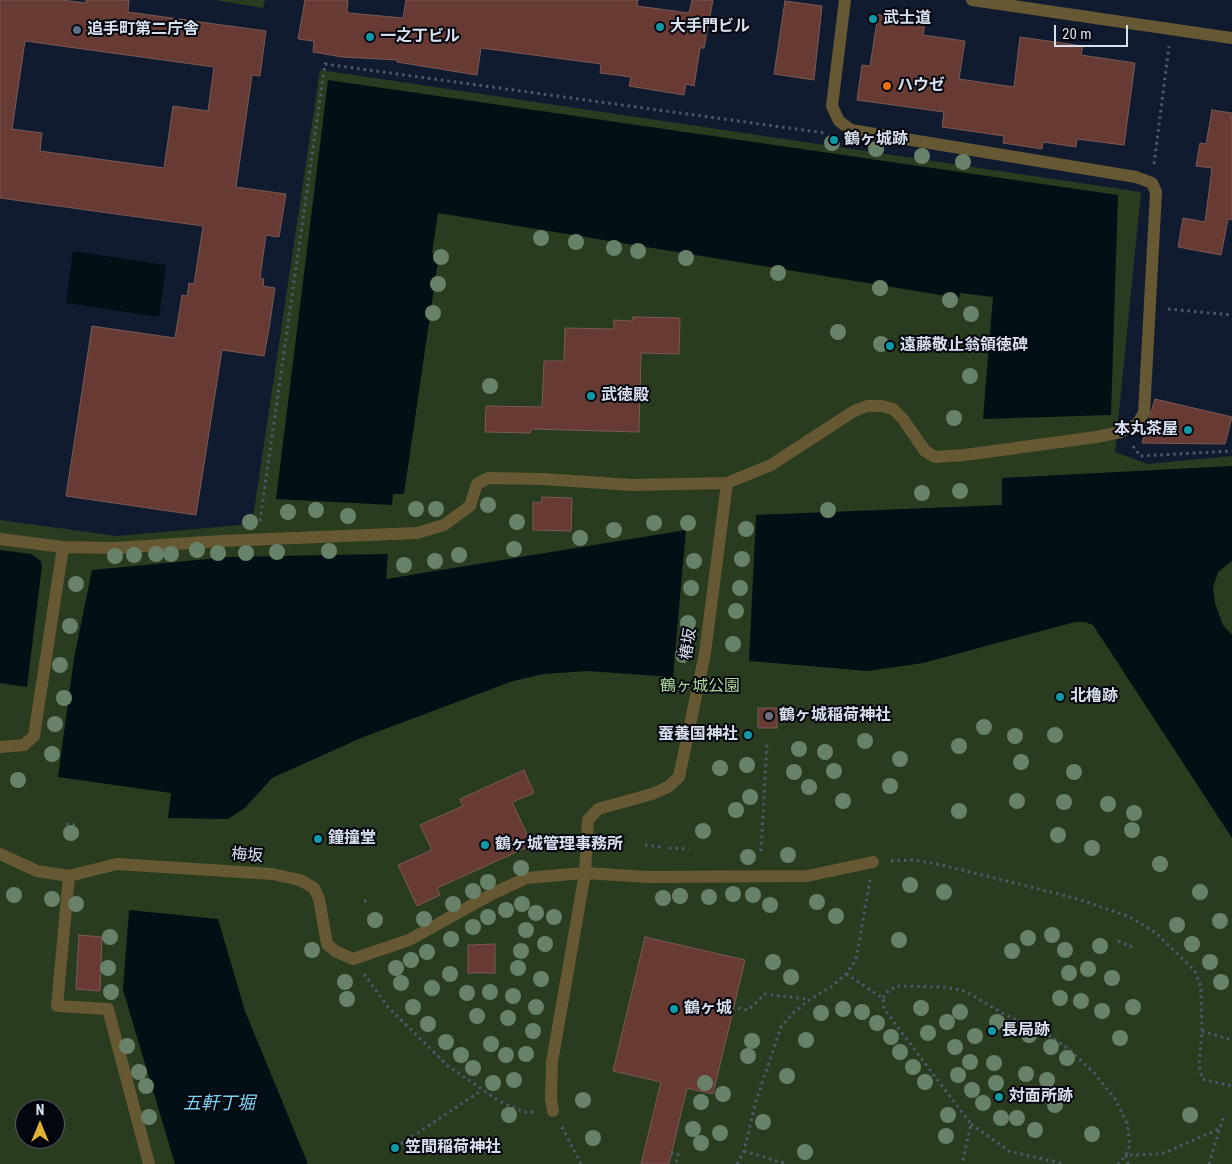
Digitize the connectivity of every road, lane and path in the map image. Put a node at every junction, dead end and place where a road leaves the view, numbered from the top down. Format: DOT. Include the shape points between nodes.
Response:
graph roads {
  1 [pos="845,0"];
  2 [pos="972,0"];
  3 [pos="1174,29"];
  4 [pos="1232,38"];
  5 [pos="851,130"];
  6 [pos="1152,183"];
  7 [pos="1150,307"];
  8 [pos="1232,315"];
  9 [pos="1121,432"];
  10 [pos="1232,451"];
  11 [pos="727,483"];
  12 [pos="0,539"];
  13 [pos="257,539"];
  14 [pos="63,547"];
  15 [pos="768,742"];
  16 [pos="0,747"];
  17 [pos="66,824"];
  18 [pos="75,825"];
  19 [pos="645,845"];
  20 [pos="662,847"];
  21 [pos="669,848"];
  22 [pos="689,849"];
  23 [pos="761,852"];
  24 [pos="0,854"];
  25 [pos="873,862"];
  26 [pos="585,873"];
  27 [pos="69,876"];
  28 [pos="1118,941"];
  29 [pos="1132,947"];
  30 [pos="353,959"];
  31 [pos="846,974"];
  32 [pos="883,998"];
  33 [pos="809,1000"];
  34 [pos="738,1008"];
  35 [pos="1202,1031"];
  36 [pos="1232,1040"];
  37 [pos="1232,1086"];
  38 [pos="482,1090"];
  39 [pos="553,1111"];
  40 [pos="1223,1118"];
  41 [pos="971,1124"];
  42 [pos="1219,1129"];
  43 [pos="401,1144"];
  44 [pos="744,1151"];
  45 [pos="671,1153"];
  46 [pos="1126,1155"];
  47 [pos="149,1164"];
  48 [pos="581,1164"];
  49 [pos="676,1164"];
  50 [pos="737,1164"];
  51 [pos="787,1164"];
  52 [pos="962,1164"];
  53 [pos="1064,1164"];
  54 [pos="1118,1164"];
  55 [pos="1128,1164"];
  56 [pos="1209,1164"];
  1 -- 5 [label="street" via="832,106 838,121"];
  2 -- 3 [label="street"];
  3 -- 4 [label="street"];
  3 -- 6 [label="path" via="1169,46"];
  5 -- 6 [label="street" via="1136,177"];
  5 -- 13 [label="path" via="822,133 325,64"];
  6 -- 7 [label="street" via="1156,192"];
  7 -- 8 [label="path"];
  7 -- 9 [label="street" via="1144,413 1137,424"];
  9 -- 10 [label="path" via="1140,456"];
  9 -- 11 [label="street" via="965,456 935,457 925,450 893,409 867,406 854,411 771,465"];
  11 -- 13 [label="street" via="632,485 488,478 477,484 470,506 444,525 431,530"];
  11 -- 26 [label="street, 椿坂" via="705,653 679,777 668,787 652,794 598,808 588,820"];
  12 -- 14 [label="street"];
  13 -- 14 [label="street" via="114,548"];
  14 -- 16 [label="street" via="34,736 24,745"];
  15 -- 23 [label="path"];
  17 -- 18 [label="path"];
  19 -- 20 [label="path"];
  21 -- 22 [label="path"];
  24 -- 27 [label="street" via="37,871"];
  25 -- 26 [label="street" via="807,876 648,877"];
  25 -- 31 [label="path" via="856,960"];
  25 -- 35 [label="path" via="913,860 942,864 1078,899 1130,917 1156,933 1194,970 1201,987"];
  26 -- 30 [label="street" via="526,878 408,940"];
  26 -- 39 [label="street, 椿坂" via="552,1062"];
  27 -- 30 [label="street, 梅坂" via="118,864 272,874 300,880 314,888 319,899 327,944 334,951"];
  27 -- 47 [label="street" via="57,1006 108,1009"];
  28 -- 29 [label="path"];
  30 -- 38 [label="path" via="388,1007 448,1066"];
  31 -- 32 [label="path"];
  31 -- 33 [label="path"];
  32 -- 41 [label="path" via="884,1008 893,1021"];
  32 -- 46 [label="path" via="898,986 965,991 1051,1037 1089,1068 1115,1099 1127,1123 1130,1145"];
  33 -- 34 [label="path" via="765,994 748,1010"];
  33 -- 44 [label="path" via="781,1027 756,1101"];
  35 -- 36 [label="path"];
  35 -- 37 [label="path" via="1199,1065 1202,1078"];
  38 -- 39 [label="path" via="524,1112"];
  38 -- 43 [label="path"];
  39 -- 48 [label="path"];
  40 -- 42 [label="path"];
  41 -- 52 [label="path"];
  41 -- 53 [label="path" via="1009,1151"];
  42 -- 46 [label="path" via="1162,1154"];
  42 -- 56 [label="path"];
  44 -- 50 [label="path"];
  44 -- 51 [label="path"];
  45 -- 49 [label="path" via="678,1154"];
  46 -- 54 [label="path"];
  46 -- 55 [label="path"];
}
